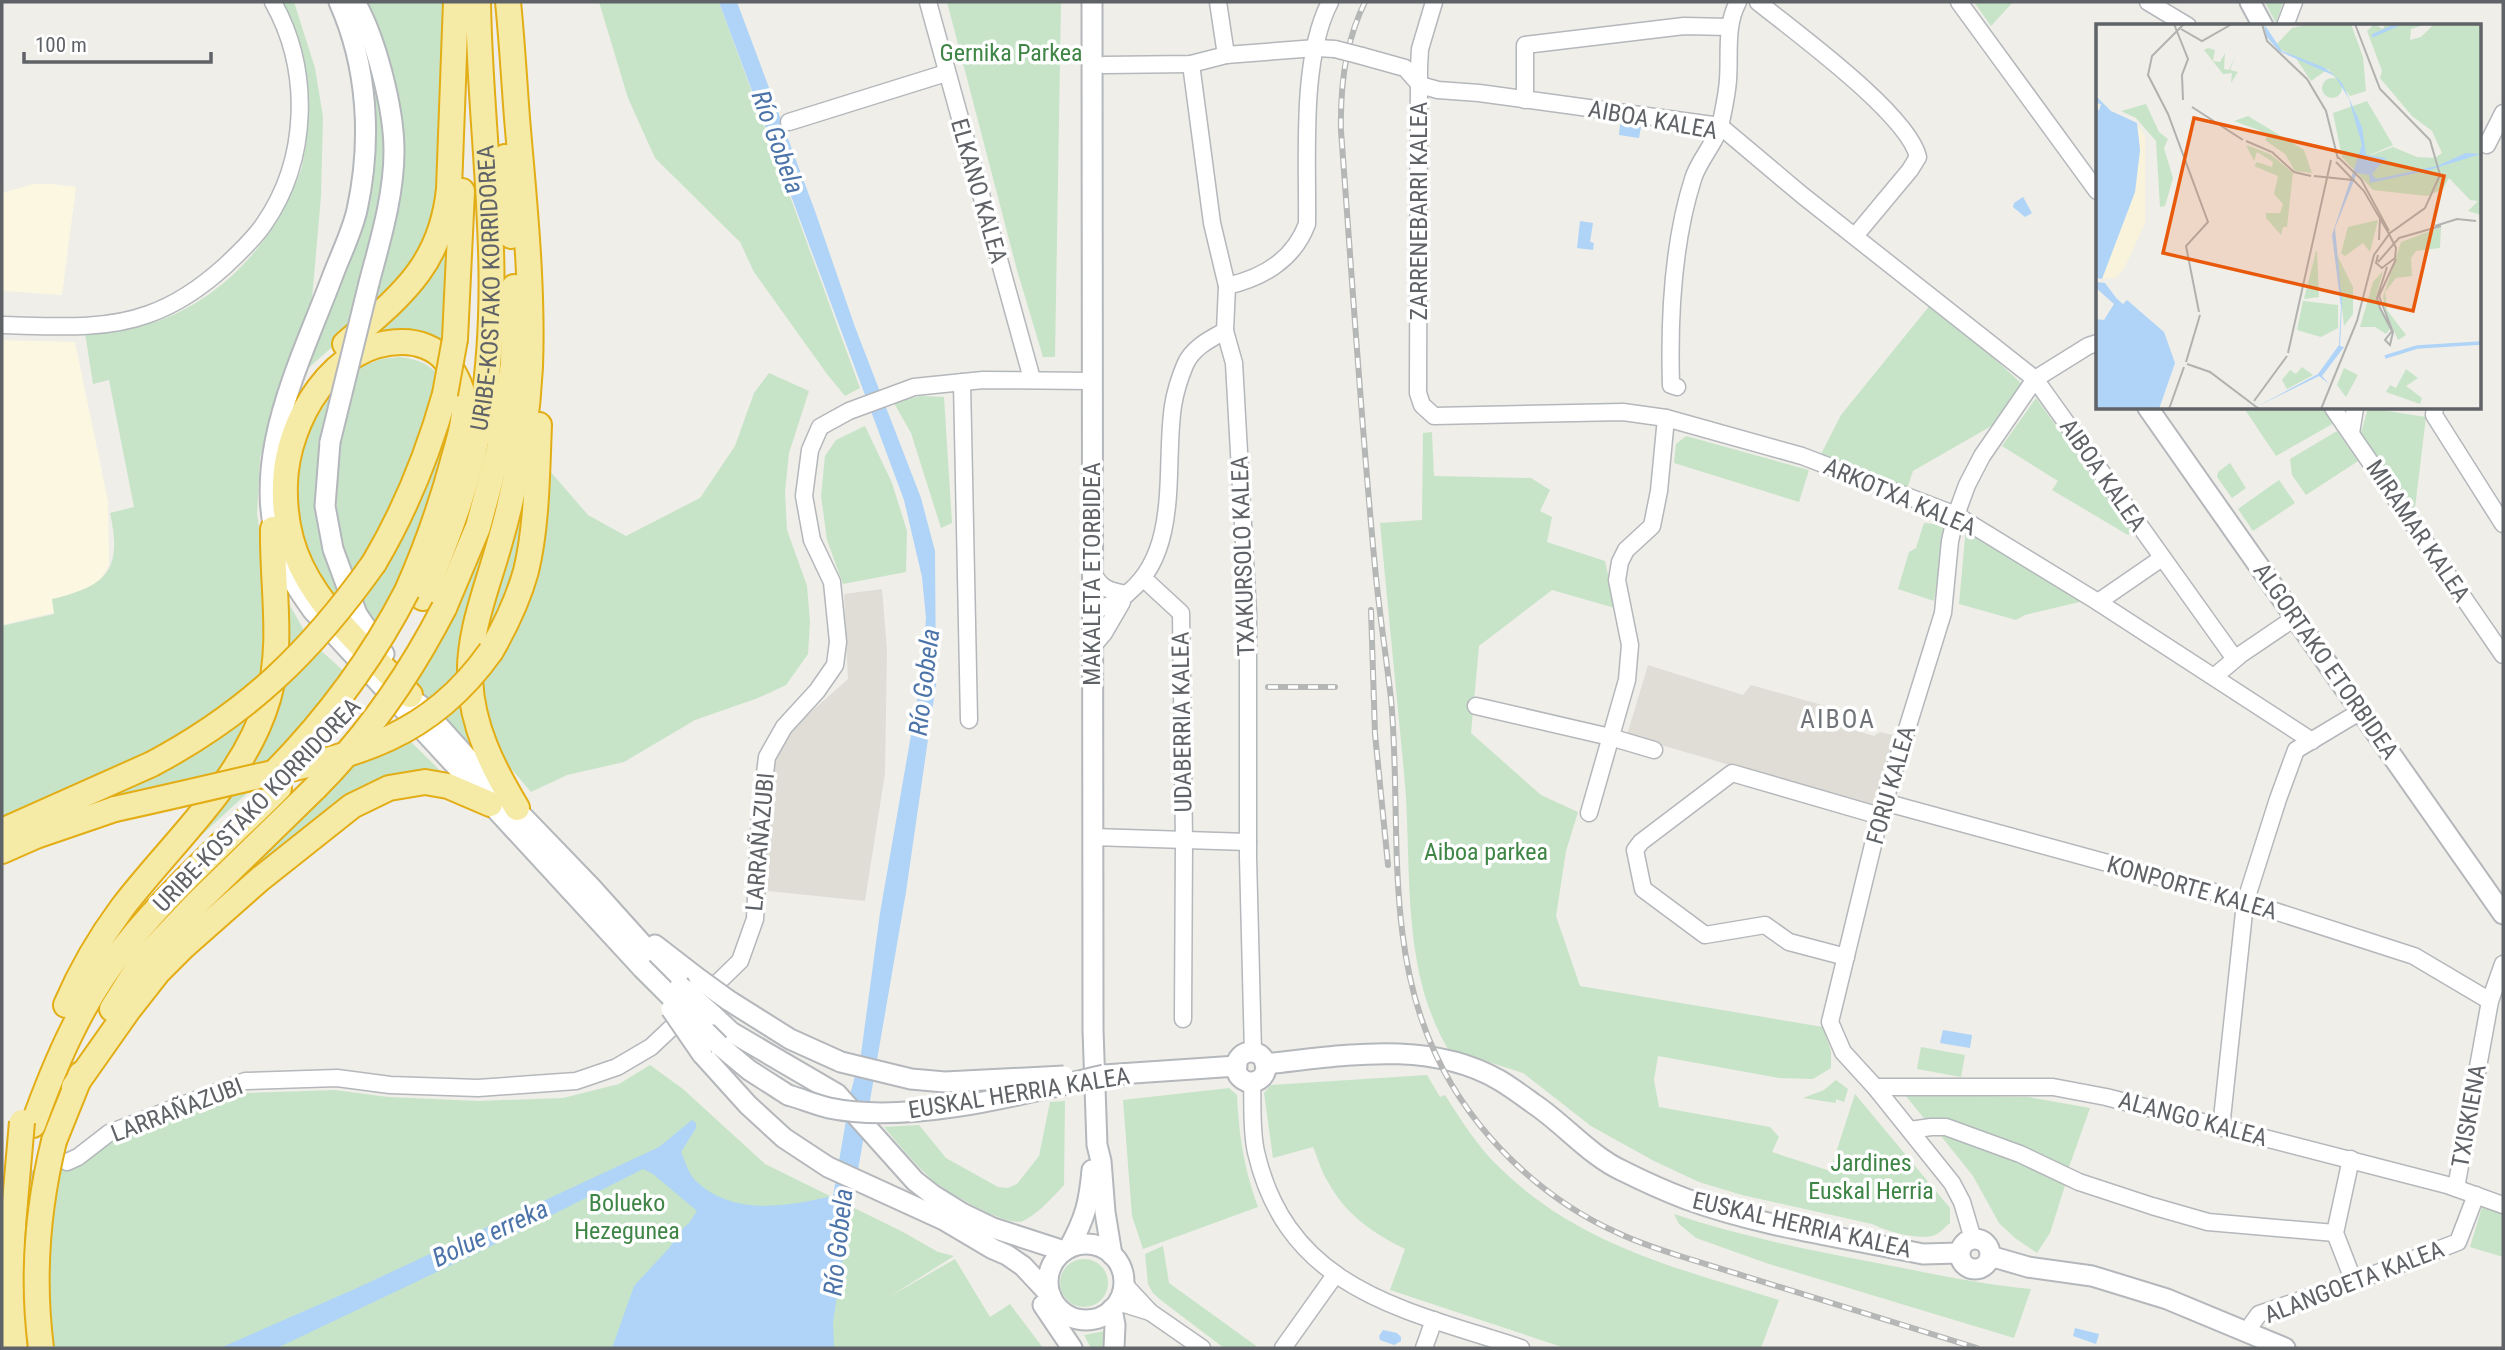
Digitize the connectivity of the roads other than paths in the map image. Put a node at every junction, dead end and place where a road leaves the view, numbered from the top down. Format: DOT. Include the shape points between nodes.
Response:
graph roads {
  1 [pos="273,2"];
  2 [pos="339,2"];
  3 [pos="355,2"];
  4 [pos="456,2"];
  5 [pos="466,2"];
  6 [pos="478,2"];
  7 [pos="499,2"];
  8 [pos="508,2"];
  9 [pos="928,2"];
  10 [pos="1092,2"];
  11 [pos="1218,2"];
  12 [pos="1330,2"];
  13 [pos="1434,2"];
  14 [pos="1738,2"];
  15 [pos="1758,2"];
  16 [pos="1959,2"];
  17 [pos="2148,2"];
  18 [pos="2250,2"];
  19 [pos="2294,2"];
  20 [pos="2185,24"];
  21 [pos="2262,24"];
  22 [pos="2286,24"];
  23 [pos="1729,27"];
  24 [pos="1315,48"];
  25 [pos="1226,55"];
  26 [pos="1191,64"];
  27 [pos="1104,65"];
  28 [pos="946,73"];
  29 [pos="1420,85"];
  30 [pos="1525,100"];
  31 [pos="2503,113"];
  32 [pos="789,122"];
  33 [pos="1720,126"];
  34 [pos="2490,146"];
  35 [pos="2096,190"];
  36 [pos="525,194"];
  37 [pos="1855,236"];
  38 [pos="1227,286"];
  39 [pos="2,325"];
  40 [pos="1225,331"];
  41 [pos="2096,343"];
  42 [pos="1032,379"];
  43 [pos="2035,379"];
  44 [pos="1091,381"];
  45 [pos="962,382"];
  46 [pos="1677,387"];
  47 [pos="2149,410"];
  48 [pos="2334,410"];
  49 [pos="2355,410"];
  50 [pos="2435,412"];
  51 [pos="1434,416"];
  52 [pos="1666,418"];
  53 [pos="2351,433"];
  54 [pos="272,463"];
  55 [pos="1956,515"];
  56 [pos="2503,524"];
  57 [pos="273,529"];
  58 [pos="2162,558"];
  59 [pos="1092,571"];
  60 [pos="1143,578"];
  61 [pos="1127,594"];
  62 [pos="425,599"];
  63 [pos="2098,602"];
  64 [pos="1092,610"];
  65 [pos="2296,617"];
  66 [pos="2496,630"];
  67 [pos="1092,647"];
  68 [pos="2503,655"];
  69 [pos="2235,659"];
  70 [pos="2215,676"];
  71 [pos="410,695"];
  72 [pos="1476,706"];
  73 [pos="2361,711"];
  74 [pos="969,720"];
  75 [pos="1610,737"];
  76 [pos="2312,741"];
  77 [pos="1654,750"];
  78 [pos="270,787"];
  79 [pos="490,804"];
  80 [pos="517,808"];
  81 [pos="1882,809"];
  82 [pos="1589,813"];
  83 [pos="2,831"];
  84 [pos="1093,837"];
  85 [pos="1184,840"];
  86 [pos="1248,842"];
  87 [pos="2,850"];
  88 [pos="591,887"];
  89 [pos="2245,903"];
  90 [pos="2503,914"];
  91 [pos="1846,957"];
  92 [pos="2503,964"];
  93 [pos="2490,1000"];
  94 [pos="66,1005"];
  95 [pos="1183,1019"];
  96 [pos="710,1049"];
  97 [pos="1259,1058"];
  98 [pos="1237,1066"];
  99 [pos="1104,1075"];
  100 [pos="1252,1083"];
  101 [pos="74,1087"];
  102 [pos="1875,1087"];
  103 [pos="28,1123"];
  104 [pos="2221,1128"];
  105 [pos="1909,1130"];
  106 [pos="1097,1145"];
  107 [pos="61,1152"];
  108 [pos="2351,1159"];
  109 [pos="2456,1188"];
  110 [pos="2476,1195"];
  111 [pos="2503,1205"];
  112 [pos="2335,1233"];
  113 [pos="1966,1246"];
  114 [pos="993,1249"];
  115 [pos="1066,1250"];
  116 [pos="1112,1255"];
  117 [pos="1335,1275"];
  118 [pos="2354,1282"];
  119 [pos="1051,1296"];
  120 [pos="1118,1298"];
  121 [pos="1066,1314"];
  122 [pos="1433,1320"];
  123 [pos="2246,1332"];
  124 [pos="15,1348"];
  125 [pos="40,1348"];
  126 [pos="1072,1348"];
  127 [pos="1082,1348"];
  128 [pos="1114,1348"];
  129 [pos="1202,1348"];
  130 [pos="1283,1348"];
  131 [pos="1424,1348"];
  132 [pos="1521,1348"];
  133 [pos="2286,1348"];
  1 -- 39 [label="street" via="293,49 301,92 293,161 264,224 213,277 186,297 148,315 89,325"];
  2 -- 54 [label="street" via="361,73 366,116 364,166 356,213 278,424"];
  3 -- 71 [label="street, bridge" via="377,50 394,151 388,208 330,442 326,506 333,549 357,614"];
  4 -- 54 [label="highway" via="449,190 439,237 422,269 397,298 340,348 311,381 288,421"];
  5 -- 83 [label="highway, bridge" via="456,340 420,473 390,537 343,607 290,666 231,716 152,764"];
  6 -- 62 [label="highway, URIBE-KOSTAKO KORRIDOREA" via="491,253 488,366 476,444 457,515"];
  7 -- 62 [label="highway, URIBE-KOSTAKO KORRIDOREA" via="496,34 514,289 513,365 499,449 478,527"];
  8 -- 36 [label="highway"];
  9 -- 28 [label="street, ELKANO KALEA"];
  10 -- 44 [label="street, MAKALETA ETORBIDEA"];
  11 -- 25 [label="street"];
  12 -- 24 [label="street"];
  13 -- 29 [label="street, ZARRENEBARRI KALEA" via="1420,49"];
  14 -- 23 [label="street"];
  15 -- 37 [label="street" via="1862,87 1916,148 1918,157 1910,170"];
  16 -- 35 [label="street"];
  17 -- 20 [label="street"];
  18 -- 21 [label="street"];
  19 -- 22 [label="street"];
  23 -- 30 [label="street" via="1684,26 1525,45"];
  23 -- 33 [label="street" via="1728,85"];
  24 -- 25 [label="street, AIBOA KALEA"];
  24 -- 29 [label="street, AIBOA KALEA, bridge" via="1405,68"];
  24 -- 38 [label="street" via="1308,87 1307,224 1301,241 1271,270"];
  25 -- 26 [label="street, AIBOA KALEA"];
  26 -- 27 [label="street, AIBOA KALEA"];
  26 -- 38 [label="street, TXAKURSOLO KALEA" via="1212,223"];
  28 -- 32 [label="street"];
  28 -- 42 [label="street, ELKANO KALEA"];
  29 -- 30 [label="street, AIBOA KALEA"];
  29 -- 51 [label="street, ZARRENEBARRI KALEA" via="1418,393 1422,405"];
  30 -- 33 [label="street, AIBOA KALEA"];
  31 -- 34 [label="street"];
  33 -- 37 [label="street, AIBOA KALEA"];
  33 -- 46 [label="street" via="1693,176 1680,229 1670,367 1671,385"];
  36 -- 80 [label="highway" via="531,330 527,407 514,489 474,636 470,679 478,727 492,765"];
  36 -- 87 [label="highway, bridge" via="538,259 541,362 527,569 513,610 491,651 468,680 435,711 368,749 114,809"];
  37 -- 43 [label="street, AIBOA KALEA"];
  38 -- 40 [label="street, TXAKURSOLO KALEA"];
  40 -- 60 [label="street" via="1204,342 1186,362 1173,404 1166,516 1152,567"];
  40 -- 86 [label="street, TXAKURSOLO KALEA" via="1234,363 1248,613"];
  41 -- 43 [label="street, FORU KALEA"];
  42 -- 44 [label="street, LARRAÑAZUBI"];
  42 -- 45 [label="street, LARRAÑAZUBI"];
  43 -- 55 [label="street, FORU KALEA" via="1982,456"];
  43 -- 58 [label="street, AIBOA KALEA"];
  44 -- 59 [label="street, MAKALETA ETORBIDEA"];
  45 -- 74 [label="street"];
  45 -- 107 [label="street, LARRAÑAZUBI" via="898,392 820,427 810,450 804,496 812,540 832,582 838,642 835,665 784,727 767,757 755,919 740,961 651,1047 617,1067 576,1081 478,1088 337,1078 245,1081 109,1133 78,1157"];
  47 -- 65 [label="street, ALGORTAKO ETORBIDEA"];
  48 -- 53 [label="street, MIRAMAR KALEA"];
  49 -- 53 [label="street"];
  50 -- 56 [label="street"];
  51 -- 52 [label="street, ARKOTXA KALEA" via="1623,412"];
  52 -- 55 [label="street, ARKOTXA KALEA" via="1802,456"];
  52 -- 75 [label="street" via="1651,526 1620,562 1617,580 1630,645 1627,680"];
  53 -- 66 [label="street, MIRAMAR KALEA"];
  54 -- 57 [label="street"];
  55 -- 63 [label="street, ARKOTXA KALEA"];
  55 -- 81 [label="street, FORU KALEA" via="1943,613"];
  57 -- 79 [label="street" via="285,567 313,611"];
  57 -- 94 [label="highway" via="276,658 258,727 240,761 109,927"];
  58 -- 63 [label="street, AIBOA KALEA"];
  58 -- 69 [label="street, AIBOA KALEA"];
  59 -- 61 [label="street" via="1099,585"];
  59 -- 64 [label="street, MAKALETA ETORBIDEA"];
  60 -- 61 [label="street"];
  60 -- 85 [label="street, UDABERRIA KALEA" via="1181,613"];
  61 -- 64 [label="street" via="1111,607"];
  61 -- 67 [label="street"];
  62 -- 71 [label="highway" via="424,554 457,447 464,401 456,377 441,355 420,345 391,342 366,349 345,362 313,398 298,425 286,464 285,503 292,541 311,584 344,627"];
  62 -- 78 [label="highway, URIBE-KOSTAKO KORRIDOREA, bridge" via="365,692 314,752"];
  62 -- 101 [label="highway, URIBE-KOSTAKO KORRIDOREA, bridge" via="417,660 396,691 315,788 142,961 116,1001"];
  63 -- 70 [label="street, ARKOTXA KALEA"];
  64 -- 67 [label="street, MAKALETA ETORBIDEA"];
  65 -- 69 [label="street"];
  65 -- 73 [label="street, ALGORTAKO ETORBIDEA"];
  66 -- 68 [label="street, MIRAMAR KALEA"];
  67 -- 84 [label="street, MAKALETA ETORBIDEA"];
  69 -- 70 [label="street"];
  70 -- 76 [label="street, ARKOTXA KALEA"];
  71 -- 80 [label="street"];
  72 -- 75 [label="street"];
  73 -- 76 [label="street"];
  73 -- 90 [label="street, ALGORTAKO ETORBIDEA"];
  75 -- 77 [label="street"];
  75 -- 82 [label="street"];
  76 -- 89 [label="street" via="2296,750"];
  78 -- 94 [label="highway" via="166,878 114,933"];
  78 -- 103 [label="highway, URIBE-KOSTAKO KORRIDOREA" via="125,946 69,1034"];
  79 -- 96 [label="street, bridge" via="642,968"];
  79 -- 101 [label="highway" via="448,786 425,782 388,788 352,806 260,879 166,964"];
  80 -- 88 [label="street"];
  81 -- 89 [label="street, KONPORTE KALEA"];
  81 -- 91 [label="street, FORU KALEA"];
  81 -- 91 [label="street, KONPORTE KALEA" via="1732,773 1635,850 1643,889 1705,934 1765,925 1789,942"];
  84 -- 85 [label="street, UDABERRIA KALEA"];
  84 -- 106 [label="street, MAKALETA ETORBIDEA"];
  85 -- 86 [label="street, UDABERRIA KALEA"];
  85 -- 95 [label="street, UDABERRIA KALEA"];
  86 -- 97 [label="street, TXAKURSOLO KALEA"];
  88 -- 99 [label="street, bridge" via="652,943 728,1000 790,1039 841,1062 945,1082"];
  88 -- 115 [label="street, bridge" via="680,986 731,1032 837,1094 915,1181 962,1213 1015,1237"];
  89 -- 93 [label="street, KONPORTE KALEA" via="2414,956"];
  89 -- 104 [label="street"];
  91 -- 102 [label="street, FORU KALEA" via="1830,1022 1843,1052"];
  92 -- 93 [label="street, TXISKIENA"];
  93 -- 109 [label="street, TXISKIENA"];
  94 -- 103 [label="highway" via="36,1070"];
  96 -- 99 [label="street, EUSKAL HERRIA KALEA, bridge" via="789,1095 829,1108 893,1113 995,1099"];
  96 -- 114 [label="street" via="748,1105 784,1138 828,1167 944,1220"];
  97 -- 98 [label="street" via="1240,1057"];
  97 -- 100 [label="street" via="1264,1074"];
  97 -- 113 [label="street, EUSKAL HERRIA KALEA" via="1436,1057 1499,1079 1619,1169 1685,1199 1732,1214 1923,1254"];
  98 -- 99 [label="street, EUSKAL HERRIA KALEA"];
  98 -- 100 [label="street" via="1239,1076"];
  100 -- 117 [label="street" via="1256,1150 1266,1184 1286,1225"];
  101 -- 107 [label="highway, URIBE-KOSTAKO KORRIDOREA"];
  102 -- 104 [label="street, ALANGO KALEA" via="2053,1087"];
  102 -- 105 [label="street, FORU KALEA"];
  103 -- 124 [label="highway, bridge" via="11,1240"];
  104 -- 108 [label="street, ALANGO KALEA"];
  105 -- 112 [label="street" via="1946,1127 2079,1182 2208,1222"];
  105 -- 113 [label="street, FORU KALEA" via="1962,1202"];
  106 -- 115 [label="street, MAKALETA ETORBIDEA" via="1084,1219"];
  106 -- 116 [label="street, MAKALETA ETORBIDEA"];
  107 -- 125 [label="highway, URIBE-KOSTAKO KORRIDOREA, bridge" via="41,1202 37,1238"];
  108 -- 109 [label="street, ALANGO KALEA"];
  108 -- 112 [label="street"];
  109 -- 110 [label="street, ALANGO KALEA"];
  110 -- 111 [label="street, ALANGO KALEA"];
  110 -- 118 [label="street, ALANGOETA KALEA" via="2458,1242"];
  112 -- 118 [label="street"];
  113 -- 123 [label="street, EUSKAL HERRIA KALEA" via="1960,1258 1966,1267 1976,1270 1990,1256 2028,1268 2092,1276 2167,1299"];
  114 -- 119 [label="street" via="1023,1266"];
  114 -- 126 [label="street" via="1023,1279"];
  115 -- 116 [label="street" via="1096,1245"];
  115 -- 119 [label="street" via="1049,1271"];
  116 -- 120 [label="street" via="1119,1263"];
  117 -- 122 [label="street" via="1362,1292"];
  117 -- 130 [label="street"];
  118 -- 123 [label="street, ALANGOETA KALEA" via="2259,1314"];
  119 -- 121 [label="street"];
  120 -- 121 [label="street" via="1095,1318"];
  120 -- 128 [label="street"];
  120 -- 129 [label="street" via="1150,1312"];
  121 -- 127 [label="street"];
  122 -- 131 [label="street"];
  122 -- 132 [label="street"];
  123 -- 133 [label="street, EUSKAL HERRIA KALEA"];
}
